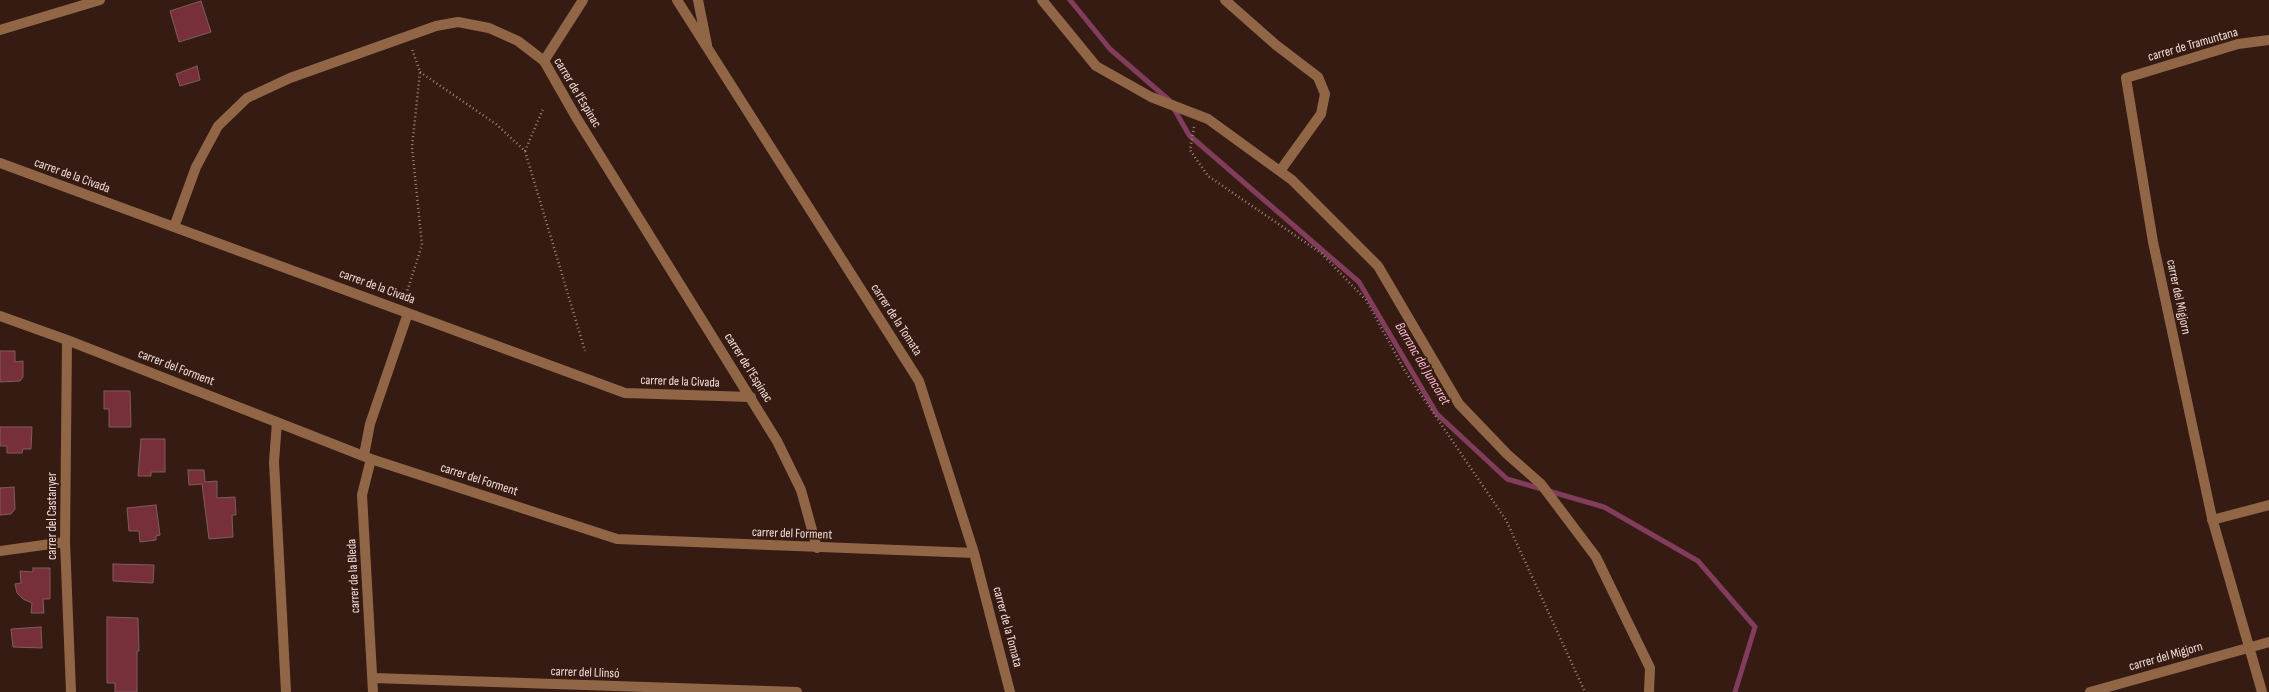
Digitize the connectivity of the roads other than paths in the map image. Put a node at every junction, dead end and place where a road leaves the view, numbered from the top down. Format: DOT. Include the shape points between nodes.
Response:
graph roads {
  1 [pos="100,0"];
  2 [pos="583,0"];
  3 [pos="676,0"];
  4 [pos="698,0"];
  5 [pos="1042,0"];
  6 [pos="1225,0"];
  7 [pos="0,30"];
  8 [pos="2269,40"];
  9 [pos="708,52"];
  10 [pos="544,61"];
  11 [pos="2126,78"];
  12 [pos="0,163"];
  13 [pos="1280,171"];
  14 [pos="174,227"];
  15 [pos="404,311"];
  16 [pos="0,316"];
  17 [pos="67,340"];
  18 [pos="751,397"];
  19 [pos="277,422"];
  20 [pos="367,457"];
  21 [pos="2269,505"];
  22 [pos="2212,520"];
  23 [pos="65,542"];
  24 [pos="817,548"];
  25 [pos="0,551"];
  26 [pos="974,553"];
  27 [pos="2269,642"];
  28 [pos="2249,648"];
  29 [pos="373,678"];
  30 [pos="71,692"];
  31 [pos="286,692"];
  32 [pos="373,692"];
  33 [pos="797,692"];
  34 [pos="1010,692"];
  35 [pos="1650,692"];
  36 [pos="2090,692"];
  37 [pos="2262,692"];
  1 -- 7 [label="street"];
  2 -- 10 [label="street"];
  3 -- 9 [label="street, carrer de la Tomata"];
  4 -- 9 [label="street"];
  5 -- 13 [label="street" via="1096,66 1151,97 1208,119"];
  6 -- 13 [label="street" via="1276,45 1318,77 1325,94 1321,114"];
  8 -- 11 [label="street, carrer de Tramuntana" via="2238,44"];
  9 -- 26 [label="street, carrer de la Tomata" via="919,381"];
  10 -- 14 [label="street, carrer de l'Espinac" via="518,41 490,28 458,22 436,26 290,78 247,98 218,126 196,167"];
  10 -- 18 [label="street, carrer de l'Espinac"];
  11 -- 22 [label="street, carrer del Migjorn" via="2154,242"];
  12 -- 14 [label="street, carrer de la Civada"];
  13 -- 35 [label="street" via="1378,266 1459,404 1507,454 1541,484 1596,557 1650,668"];
  14 -- 15 [label="street, carrer de la Civada"];
  15 -- 18 [label="street, carrer de la Civada" via="625,393"];
  15 -- 20 [label="street, carrer de la Bleda" via="370,424"];
  16 -- 17 [label="street, carrer del Forment"];
  17 -- 19 [label="street, carrer del Forment"];
  17 -- 23 [label="street, carrer del Castanyer"];
  18 -- 24 [label="street, carrer de l'Espinac" via="777,441 801,490"];
  19 -- 20 [label="street, carrer del Forment"];
  19 -- 31 [label="street" via="274,462"];
  20 -- 24 [label="street, carrer del Forment" via="616,539"];
  20 -- 29 [label="street, carrer de la Bleda" via="362,495"];
  21 -- 22 [label="street"];
  22 -- 28 [label="street, carrer del Migjorn"];
  23 -- 25 [label="street"];
  23 -- 30 [label="street, carrer del Castanyer"];
  24 -- 26 [label="street, carrer del Forment"];
  26 -- 34 [label="street, carrer de la Tomata"];
  27 -- 28 [label="street, carrer del Migjorn"];
  28 -- 36 [label="street, carrer del Migjorn"];
  28 -- 37 [label="street, carrer del Migjorn"];
  29 -- 32 [label="street, carrer de la Bleda"];
  29 -- 33 [label="street, carrer del Llinsó"];
}
